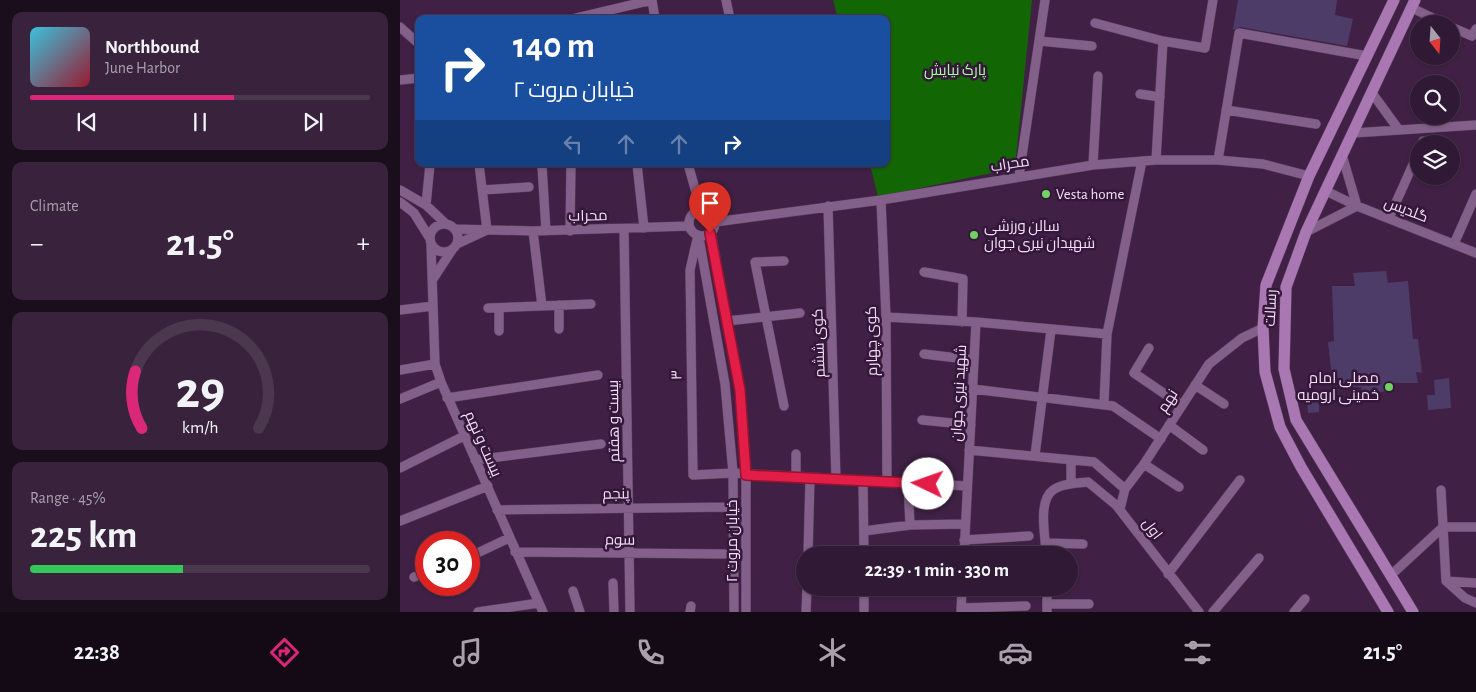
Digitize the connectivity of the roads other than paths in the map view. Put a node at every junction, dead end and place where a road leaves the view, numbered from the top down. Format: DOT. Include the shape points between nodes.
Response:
graph roads {
  1 [pos="652,0"];
  2 [pos="726,0"];
  3 [pos="1044,0"];
  4 [pos="1213,0"];
  5 [pos="1394,0"];
  6 [pos="1414,4"];
  7 [pos="589,15"];
  8 [pos="654,15"];
  9 [pos="729,15"];
  10 [pos="1431,15"];
  11 [pos="1095,23"];
  12 [pos="400,27"];
  13 [pos="1476,29"];
  14 [pos="1460,30"];
  15 [pos="415,40"];
  16 [pos="1039,41"];
  17 [pos="1163,42"];
  18 [pos="1092,46"];
  19 [pos="1367,56"];
  20 [pos="1098,76"];
  21 [pos="415,78"];
  22 [pos="400,80"];
  23 [pos="1372,93"];
  24 [pos="1140,94"];
  25 [pos="1160,97"];
  26 [pos="1226,110"];
  27 [pos="1316,124"];
  28 [pos="1476,125"];
  29 [pos="1399,130"];
  30 [pos="1353,133"];
  31 [pos="1342,155"];
  32 [pos="1156,160"];
  33 [pos="1218,160"];
  34 [pos="1142,161"];
  35 [pos="1093,164"];
  36 [pos="430,167"];
  37 [pos="479,167"];
  38 [pos="542,167"];
  39 [pos="571,167"];
  40 [pos="637,167"];
  41 [pos="689,167"];
  42 [pos="1410,171"];
  43 [pos="1019,176"];
  44 [pos="1309,176"];
  45 [pos="529,187"];
  46 [pos="400,190"];
  47 [pos="482,190"];
  48 [pos="1326,191"];
  49 [pos="1476,194"];
  50 [pos="881,200"];
  51 [pos="400,202"];
  52 [pos="426,205"];
  53 [pos="828,206"];
  54 [pos="1357,206"];
  55 [pos="701,210"];
  56 [pos="1389,218"];
  57 [pos="715,222"];
  58 [pos="446,224"];
  59 [pos="689,226"];
  60 [pos="644,228"];
  61 [pos="455,229"];
  62 [pos="624,229"];
  63 [pos="487,230"];
  64 [pos="533,231"];
  65 [pos="546,231"];
  66 [pos="570,231"];
  67 [pos="1306,232"];
  68 [pos="710,233"];
  69 [pos="698,236"];
  70 [pos="430,241"];
  71 [pos="1454,244"];
  72 [pos="455,247"];
  73 [pos="1476,253"];
  74 [pos="784,261"];
  75 [pos="924,272"];
  76 [pos="433,280"];
  77 [pos="1266,285"];
  78 [pos="1286,287"];
  79 [pos="591,304"];
  80 [pos="433,306"];
  81 [pos="542,306"];
  82 [pos="559,306"];
  83 [pos="488,308"];
  84 [pos="499,308"];
  85 [pos="400,310"];
  86 [pos="800,313"];
  87 [pos="765,316"];
  88 [pos="886,317"];
  89 [pos="727,321"];
  90 [pos="962,322"];
  91 [pos="976,322"];
  92 [pos="1263,328"];
  93 [pos="559,329"];
  94 [pos="1051,330"];
  95 [pos="499,331"];
  96 [pos="1107,334"];
  97 [pos="1149,348"];
  98 [pos="924,354"];
  99 [pos="974,360"];
  100 [pos="436,364"];
  101 [pos="400,370"];
  102 [pos="598,375"];
  103 [pos="440,382"];
  104 [pos="1195,385"];
  105 [pos="973,389"];
  106 [pos="1043,396"];
  107 [pos="447,398"];
  108 [pos="400,399"];
  109 [pos="1104,404"];
  110 [pos="1181,404"];
  111 [pos="1224,404"];
  112 [pos="784,406"];
  113 [pos="922,420"];
  114 [pos="971,425"];
  115 [pos="1169,425"];
  116 [pos="464,436"];
  117 [pos="1160,439"];
  118 [pos="602,444"];
  119 [pos="969,450"];
  120 [pos="1203,450"];
  121 [pos="796,454"];
  122 [pos="1035,455"];
  123 [pos="475,460"];
  124 [pos="1071,460"];
  125 [pos="1144,464"];
  126 [pos="400,468"];
  127 [pos="733,473"];
  128 [pos="746,475"];
  129 [pos="796,477"];
  130 [pos="810,478"];
  131 [pos="836,479"];
  132 [pos="1240,480"];
  133 [pos="863,481"];
  134 [pos="887,482"];
  135 [pos="908,483"];
  136 [pos="1070,484"];
  137 [pos="488,486"];
  138 [pos="967,486"];
  139 [pos="1179,487"];
  140 [pos="1124,489"];
  141 [pos="1441,490"];
  142 [pos="734,507"];
  143 [pos="629,508"];
  144 [pos="1120,509"];
  145 [pos="497,510"];
  146 [pos="400,521"];
  147 [pos="965,524"];
  148 [pos="910,525"];
  149 [pos="1476,527"];
  150 [pos="1443,528"];
  151 [pos="864,531"];
  152 [pos="1029,536"];
  153 [pos="509,538"];
  154 [pos="964,540"];
  155 [pos="1046,544"];
  156 [pos="1083,544"];
  157 [pos="808,546"];
  158 [pos="864,546"];
  159 [pos="964,546"];
  160 [pos="480,552"];
  161 [pos="515,552"];
  162 [pos="629,554"];
  163 [pos="724,554"];
  164 [pos="1259,558"];
  165 [pos="1168,574"];
  166 [pos="1390,576"];
  167 [pos="1446,581"];
  168 [pos="613,583"];
  169 [pos="1476,583"];
  170 [pos="573,591"];
  171 [pos="806,596"];
  172 [pos="864,596"];
  173 [pos="962,596"];
  174 [pos="1305,599"];
  175 [pos="1476,603"];
  176 [pos="1089,604"];
  177 [pos="1026,606"];
  178 [pos="541,608"];
  179 [pos="1047,608"];
  180 [pos="961,610"];
  181 [pos="478,612"];
  182 [pos="580,612"];
  183 [pos="614,612"];
  184 [pos="630,612"];
  185 [pos="734,612"];
  186 [pos="746,612"];
  187 [pos="806,612"];
  188 [pos="864,612"];
  189 [pos="1199,612"];
  190 [pos="1213,612"];
  191 [pos="1294,612"];
  192 [pos="1388,612"];
  193 [pos="1413,612"];
  1 -- 7 [label="street"];
  1 -- 8 [label="street"];
  2 -- 9 [label="street"];
  3 -- 16 [label="street"];
  4 -- 17 [label="street" via="1205,48"];
  5 -- 19 [label="main road, رسالت"];
  6 -- 10 [label="street"];
  6 -- 23 [label="main road, رسالت"];
  11 -- 17 [label="street"];
  12 -- 15 [label="street"];
  13 -- 14 [label="street" via="1472,36"];
  16 -- 18 [label="street"];
  16 -- 43 [label="street"];
  17 -- 25 [label="street"];
  19 -- 26 [label="street" via="1239,33"];
  19 -- 44 [label="main road, رسالت"];
  20 -- 35 [label="street"];
  21 -- 22 [label="street"];
  23 -- 29 [label="street"];
  23 -- 30 [label="main road, رسالت"];
  24 -- 25 [label="street"];
  25 -- 32 [label="street"];
  26 -- 27 [label="street"];
  26 -- 33 [label="street"];
  28 -- 29 [label="street"];
  29 -- 30 [label="street"];
  30 -- 31 [label="main road, رسالت"];
  31 -- 48 [label="main road, رسالت"];
  31 -- 54 [label="street"];
  32 -- 33 [label="street, محراب"];
  32 -- 34 [label="street, محراب"];
  33 -- 44 [label="street, محراب" via="1263,164"];
  34 -- 35 [label="street, محراب"];
  34 -- 96 [label="street"];
  35 -- 43 [label="street, محراب"];
  36 -- 52 [label="street"];
  37 -- 47 [label="street"];
  38 -- 65 [label="street"];
  39 -- 66 [label="street"];
  40 -- 60 [label="street"];
  41 -- 55 [label="street"];
  42 -- 56 [label="street"];
  43 -- 50 [label="street, محراب"];
  44 -- 77 [label="main road, رسالت"];
  45 -- 47 [label="street"];
  46 -- 52 [label="street"];
  47 -- 63 [label="street"];
  48 -- 54 [label="street, گلدیس"];
  48 -- 67 [label="main road, رسالت"];
  49 -- 71 [label="street"];
  50 -- 53 [label="street, محراب"];
  50 -- 88 [label="street, کوی چهارم"];
  51 -- 70 [label="street" via="414,214"];
  52 -- 58 [label="street"];
  53 -- 57 [label="street, محراب"];
  53 -- 131 [label="street, کوی ششم"];
  54 -- 56 [label="street, گلدیس"];
  54 -- 67 [label="street"];
  55 -- 57 [label="street" via="709,212"];
  55 -- 59 [label="street" via="690,217"];
  56 -- 71 [label="street, گلدیس"];
  57 -- 68 [label="street"];
  58 -- 61 [label="street"];
  58 -- 70 [label="street" via="436,226"];
  59 -- 60 [label="street, محراب"];
  59 -- 69 [label="street"];
  60 -- 62 [label="street, محراب"];
  61 -- 63 [label="street, محراب"];
  61 -- 72 [label="street" via="458,236"];
  62 -- 66 [label="street, محراب"];
  62 -- 143 [label="street, بیست و هفتم"];
  63 -- 64 [label="street, محراب"];
  63 -- 72 [label="street"];
  64 -- 65 [label="street, محراب"];
  64 -- 81 [label="street"];
  65 -- 66 [label="street, محراب"];
  67 -- 78 [label="main road, رسالت"];
  68 -- 69 [label="street"];
  68 -- 89 [label="street, خیابان مروت ۲"];
  69 -- 127 [label="street, خیابان مروت ۲" via="724,384"];
  69 -- 127 [label="street, ۳" via="690,270 693,475"];
  70 -- 72 [label="street" via="438,252"];
  70 -- 76 [label="street, بیست و نهم"];
  71 -- 73 [label="street, گلدیس"];
  72 -- 76 [label="street"];
  74 -- 87 [label="street" via="755,262"];
  75 -- 90 [label="street" via="963,279"];
  76 -- 80 [label="street, بیست و نهم"];
  77 -- 78 [label="main road"];
  77 -- 92 [label="main road, رسالت"];
  78 -- 166 [label="main road, رسالت" via="1284,369 1296,420"];
  79 -- 82 [label="street"];
  80 -- 85 [label="street"];
  80 -- 100 [label="street, بیست و نهم"];
  81 -- 82 [label="street"];
  81 -- 84 [label="street"];
  82 -- 93 [label="street"];
  83 -- 84 [label="street"];
  84 -- 95 [label="street"];
  86 -- 87 [label="street"];
  87 -- 89 [label="street"];
  87 -- 112 [label="street"];
  88 -- 90 [label="street"];
  88 -- 134 [label="street, کوی چهارم"];
  89 -- 128 [label="street, خیابان مروت ۲" via="740,390"];
  90 -- 91 [label="street"];
  91 -- 94 [label="street"];
  91 -- 99 [label="street, شهید نیری جوان"];
  92 -- 104 [label="street, نهم" via="1242,338 1209,364"];
  92 -- 192 [label="main road, رسالت" via="1265,372 1280,427 1300,467"];
  94 -- 96 [label="street"];
  94 -- 106 [label="street"];
  96 -- 109 [label="street"];
  97 -- 110 [label="street" via="1134,373"];
  98 -- 99 [label="street"];
  99 -- 105 [label="street, شهید نیری جوان"];
  100 -- 101 [label="street"];
  100 -- 103 [label="street, بیست و نهم"];
  102 -- 107 [label="street"];
  103 -- 107 [label="street, بیست و نهم"];
  103 -- 108 [label="street"];
  104 -- 110 [label="street, نهم"];
  104 -- 111 [label="street"];
  105 -- 106 [label="street"];
  105 -- 114 [label="street, شهید نیری جوان"];
  106 -- 109 [label="street"];
  106 -- 122 [label="street"];
  107 -- 116 [label="street, بیست و نهم"];
  109 -- 117 [label="street" via="1113,406"];
  110 -- 115 [label="street, نهم"];
  113 -- 114 [label="street"];
  114 -- 119 [label="street, شهید نیری جوان"];
  115 -- 117 [label="street, نهم"];
  115 -- 120 [label="street"];
  116 -- 123 [label="street, بیست و نهم"];
  116 -- 126 [label="street"];
  117 -- 125 [label="street, نهم"];
  118 -- 123 [label="street"];
  119 -- 122 [label="street"];
  119 -- 138 [label="street, شهید نیری جوان"];
  121 -- 129 [label="street"];
  122 -- 124 [label="street"];
  123 -- 137 [label="street, بیست و نهم"];
  124 -- 136 [label="street"];
  124 -- 140 [label="street" via="1094,462"];
  125 -- 139 [label="street"];
  125 -- 140 [label="street, نهم"];
  127 -- 128 [label="street"];
  127 -- 142 [label="street, خیابان مروت ۲"];
  128 -- 129 [label="street"];
  128 -- 186 [label="street, خیابان مروت ۲"];
  129 -- 130 [label="street"];
  130 -- 131 [label="street"];
  130 -- 157 [label="street"];
  131 -- 133 [label="street"];
  132 -- 165 [label="street"];
  133 -- 134 [label="street"];
  133 -- 151 [label="street"];
  134 -- 135 [label="street"];
  135 -- 138 [label="street"];
  135 -- 148 [label="street"];
  136 -- 144 [label="street, اول" via="1088,482"];
  136 -- 155 [label="street" via="1053,490 1044,504"];
  137 -- 145 [label="street, بیست و نهم"];
  137 -- 146 [label="street"];
  138 -- 147 [label="street, شهید نیری جوان"];
  140 -- 144 [label="street, نهم"];
  141 -- 150 [label="street"];
  142 -- 143 [label="street, پنجم"];
  142 -- 185 [label="street, خیابان مروت ۲"];
  143 -- 145 [label="street, پنجم"];
  143 -- 162 [label="street, بیست و هفتم"];
  144 -- 165 [label="street, اول"];
  145 -- 153 [label="street, بیست و نهم"];
  147 -- 148 [label="street"];
  147 -- 154 [label="street, شهید نیری جوان"];
  148 -- 151 [label="street"];
  149 -- 150 [label="street"];
  150 -- 166 [label="street"];
  150 -- 167 [label="street"];
  151 -- 158 [label="street"];
  152 -- 154 [label="street"];
  153 -- 160 [label="street"];
  153 -- 161 [label="street, بیست و نهم"];
  154 -- 159 [label="street, شهید نیری جوان"];
  155 -- 156 [label="street"];
  161 -- 162 [label="street, سوم"];
  161 -- 178 [label="street, بیست و نهم"];
  162 -- 163 [label="street, سوم"];
  162 -- 184 [label="street, بیست و هفتم"];
  164 -- 190 [label="street"];
  165 -- 189 [label="street, اول"];
  166 -- 193 [label="main road, رسالت"];
  167 -- 169 [label="street"];
  167 -- 175 [label="street"];
  168 -- 183 [label="street"];
  170 -- 182 [label="street"];
  171 -- 187 [label="street"];
  172 -- 188 [label="street"];
  173 -- 180 [label="street"];
  174 -- 191 [label="street"];
  176 -- 179 [label="street"];
  177 -- 180 [label="street"];
  178 -- 181 [label="street"];
}
